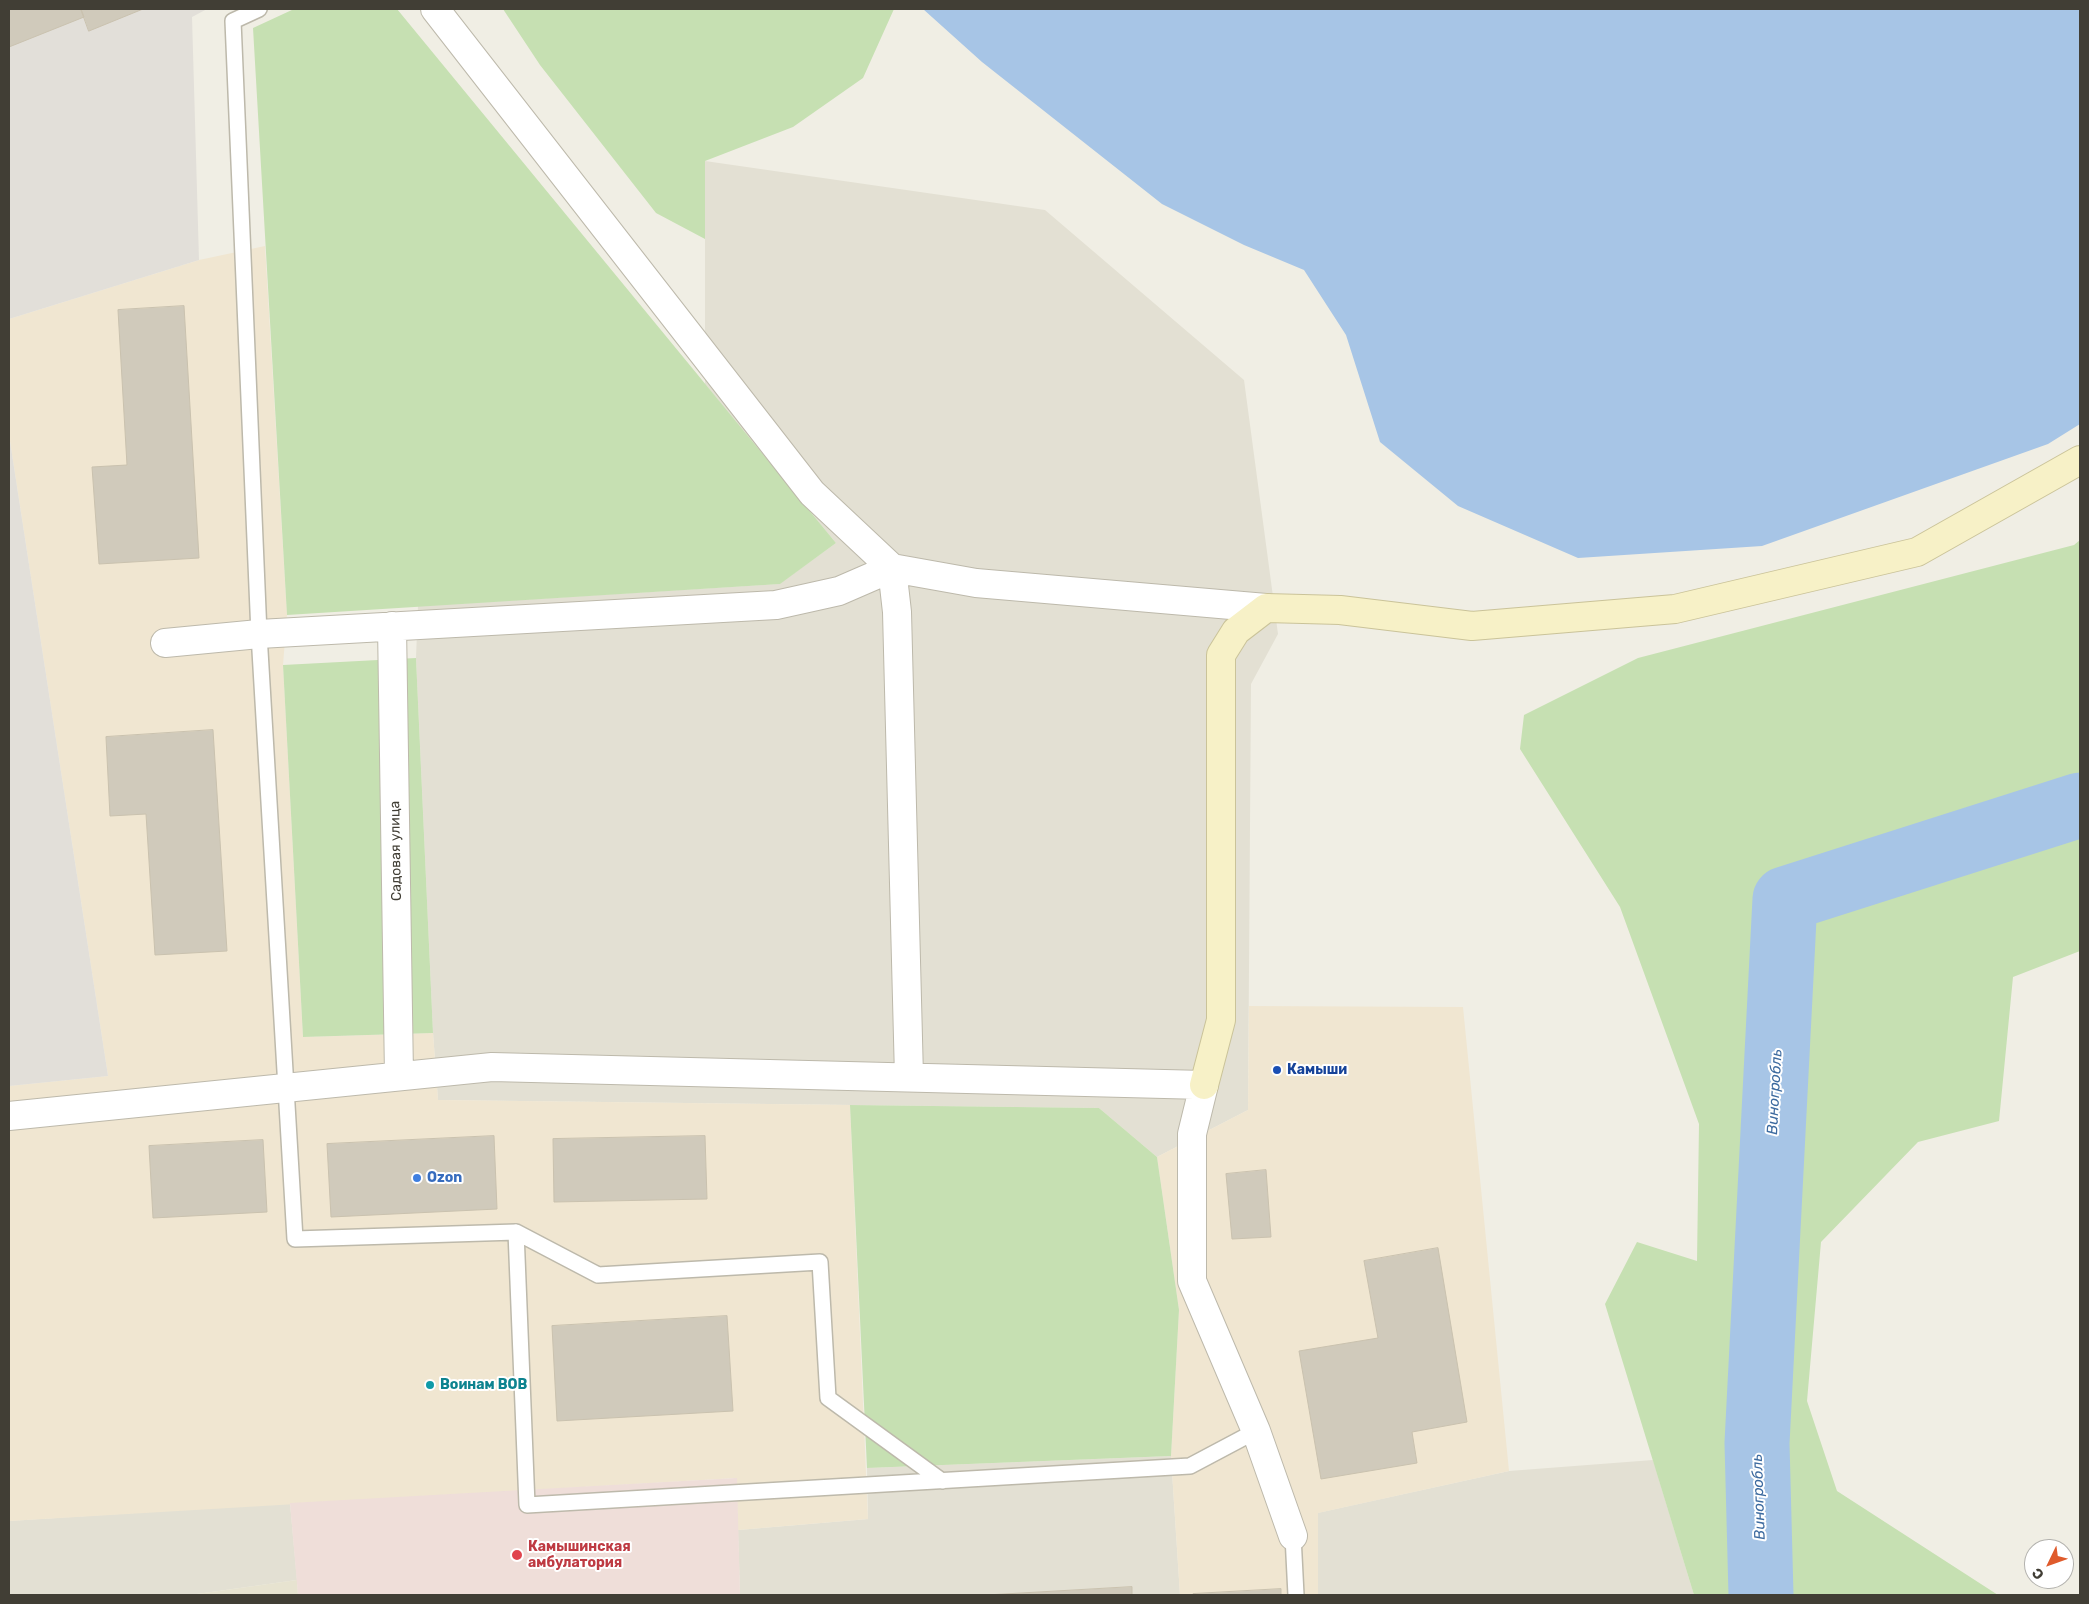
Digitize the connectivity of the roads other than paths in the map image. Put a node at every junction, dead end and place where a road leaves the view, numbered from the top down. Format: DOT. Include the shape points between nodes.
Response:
graph roads {
  1 [pos="259,9"];
  2 [pos="435,9"];
  3 [pos="2080,460"];
  4 [pos="892,568"];
  5 [pos="1266,608"];
  6 [pos="392,626"];
  7 [pos="260,634"];
  8 [pos="165,643"];
  9 [pos="399,1076"];
  10 [pos="909,1077"];
  11 [pos="1204,1085"];
  12 [pos="286,1088"];
  13 [pos="9,1116"];
  14 [pos="516,1232"];
  15 [pos="1256,1431"];
  16 [pos="942,1480"];
  17 [pos="1293,1536"];
  18 [pos="1296,1595"];
  1 -- 7 [label="lane" via="233,21"];
  2 -- 4 [label="street" via="812,493"];
  3 -- 5 [label="street" via="1916,552 1675,609 1472,626 1340,610"];
  4 -- 5 [label="street" via="976,583"];
  4 -- 6 [label="street" via="839,591 776,605"];
  4 -- 10 [label="street" via="897,612"];
  5 -- 11 [label="street" via="1236,631 1221,655 1221,1020"];
  6 -- 7 [label="street"];
  6 -- 9 [label="street, Садовая улица"];
  7 -- 8 [label="street"];
  7 -- 12 [label="lane"];
  9 -- 10 [label="street" via="492,1067"];
  9 -- 12 [label="street"];
  10 -- 11 [label="street"];
  11 -- 15 [label="street" via="1192,1134 1192,1281"];
  12 -- 13 [label="street"];
  12 -- 14 [label="lane" via="295,1239"];
  14 -- 16 [label="lane" via="598,1275 820,1262 828,1398"];
  14 -- 16 [label="lane" via="527,1505"];
  15 -- 16 [label="lane" via="1190,1466"];
  15 -- 17 [label="street"];
  17 -- 18 [label="lane"];
}
